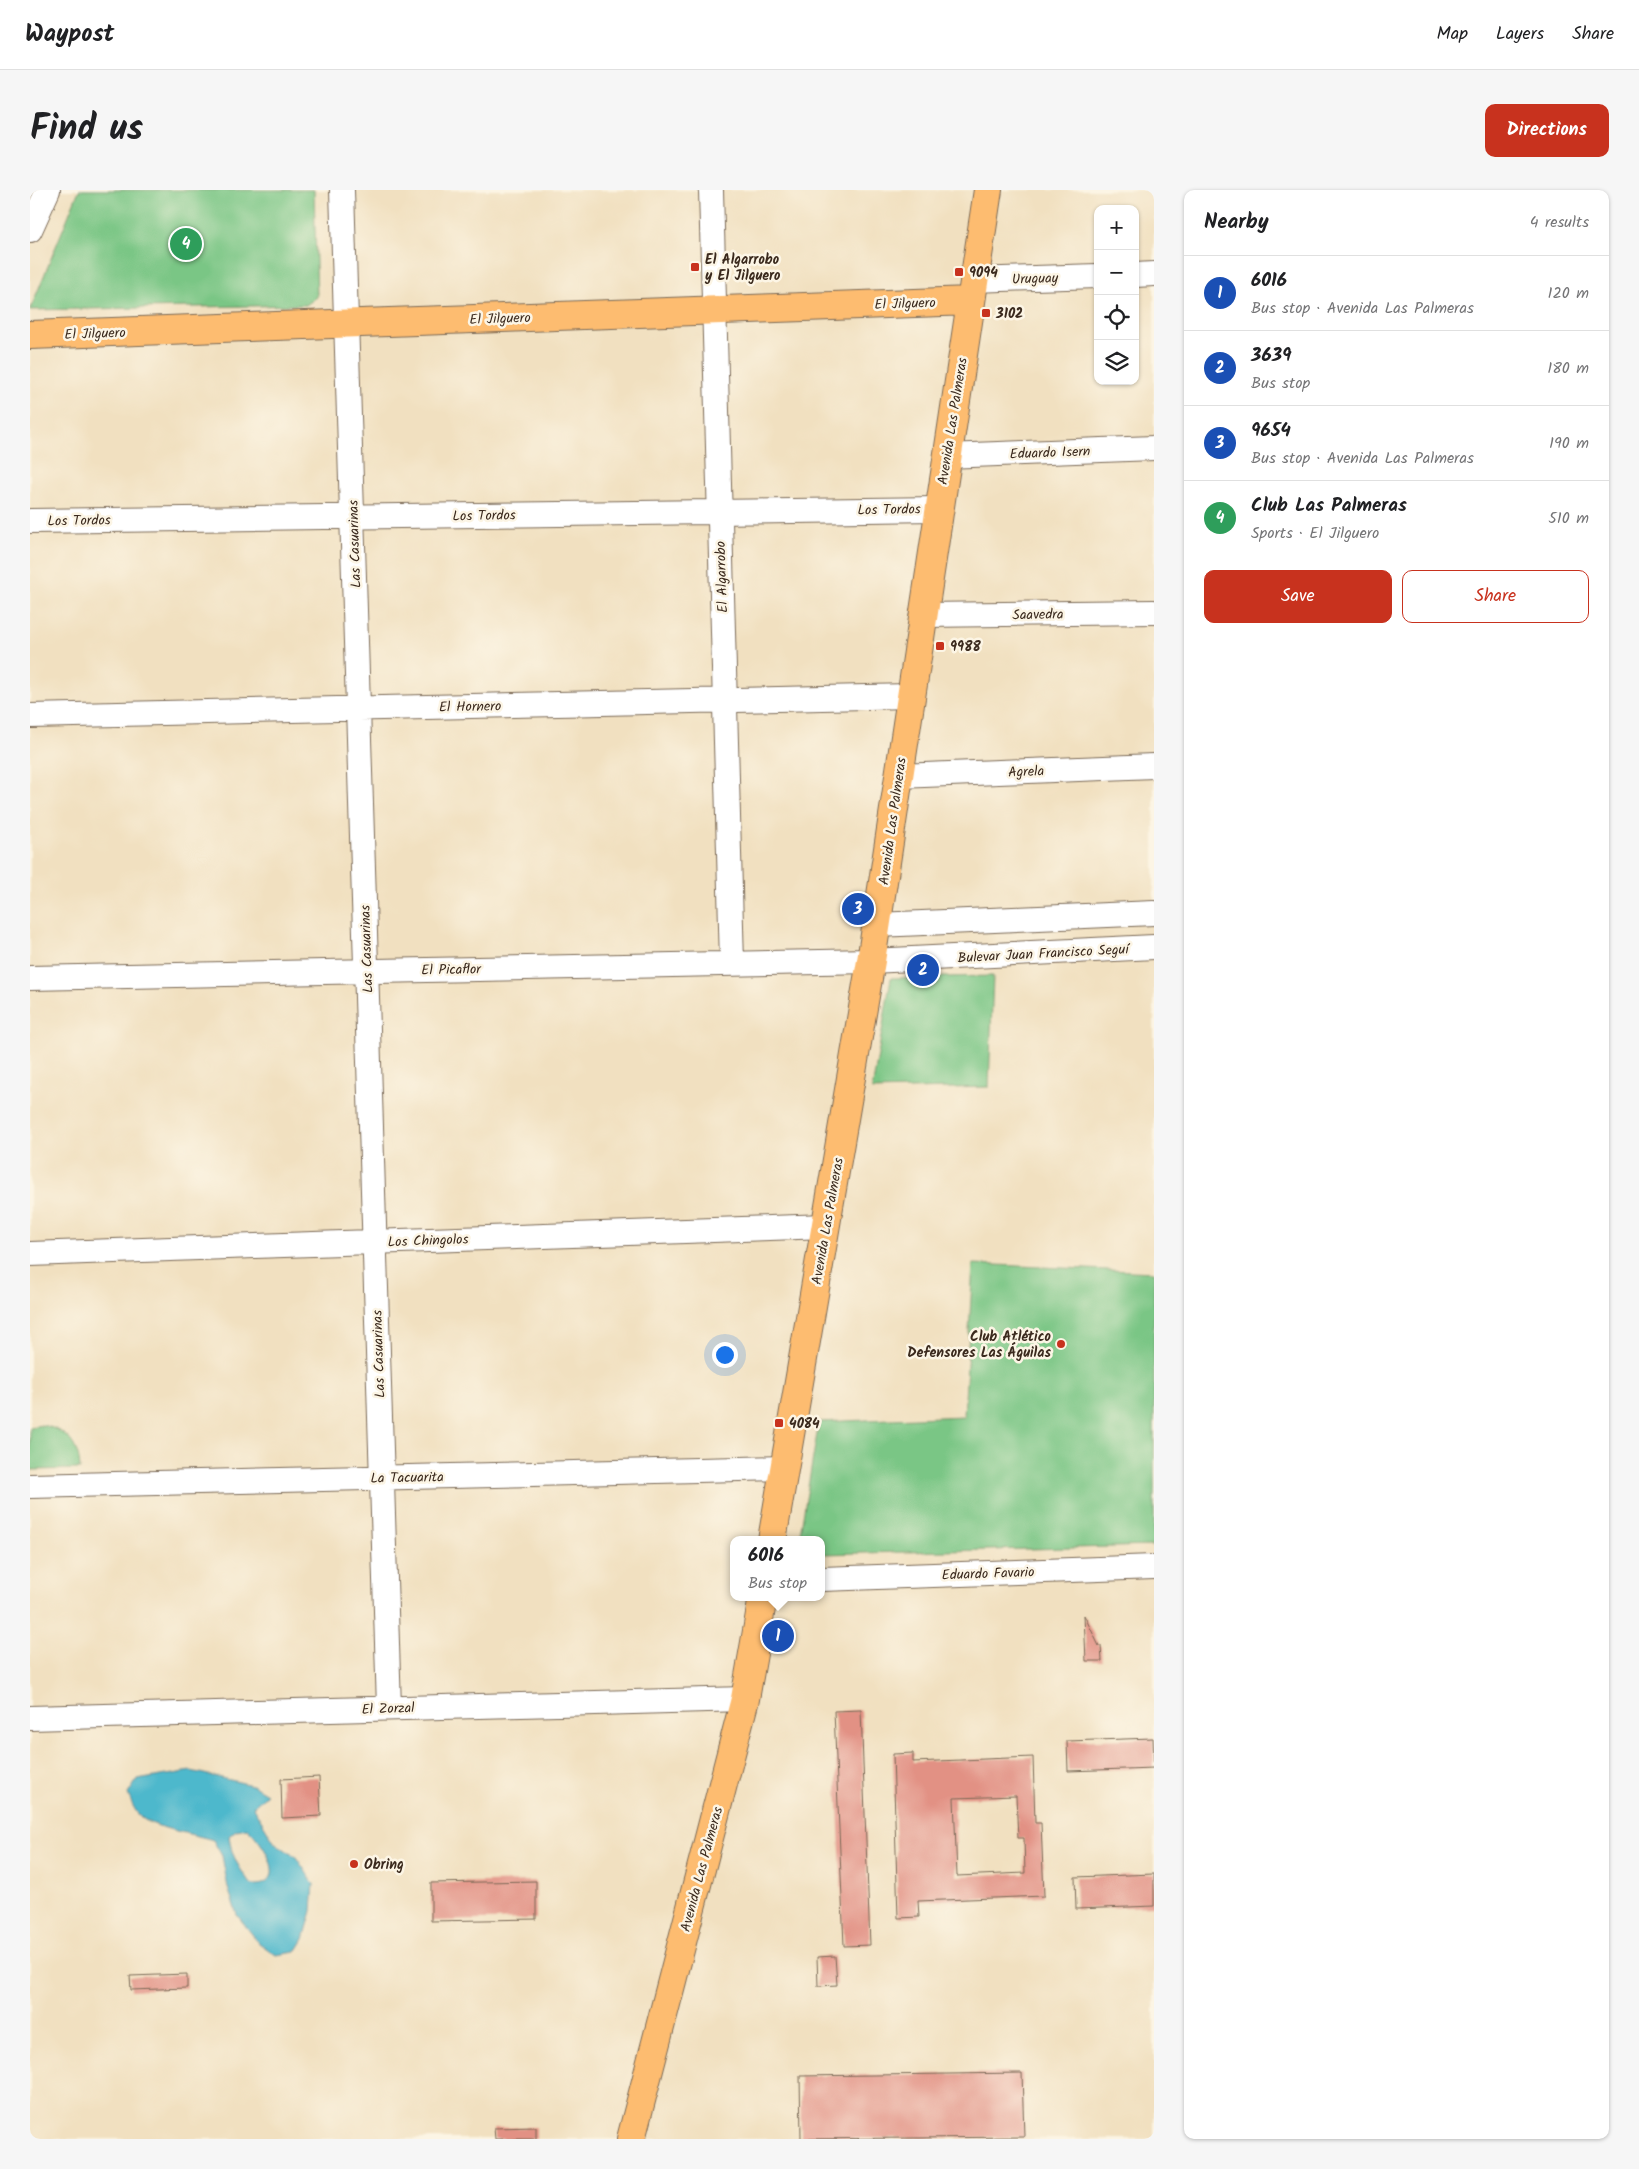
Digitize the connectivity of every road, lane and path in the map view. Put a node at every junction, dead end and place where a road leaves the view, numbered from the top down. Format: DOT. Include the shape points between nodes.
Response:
graph roads {
  1 [pos="48,190"];
  2 [pos="342,190"];
  3 [pos="711,190"];
  4 [pos="988,190"];
  5 [pos="30,230"];
  6 [pos="1154,274"];
  7 [pos="1139,275"];
  8 [pos="1094,276"];
  9 [pos="972,291"];
  10 [pos="714,310"];
  11 [pos="347,323"];
  12 [pos="30,335"];
  13 [pos="1154,448"];
  14 [pos="946,456"];
  15 [pos="939,509"];
  16 [pos="720,512"];
  17 [pos="353,516"];
  18 [pos="30,521"];
  19 [pos="1154,612"];
  20 [pos="922,616"];
  21 [pos="911,696"];
  22 [pos="724,700"];
  23 [pos="359,708"];
  24 [pos="30,716"];
  25 [pos="1154,766"];
  26 [pos="899,776"];
  27 [pos="1154,913"];
  28 [pos="932,923"];
  29 [pos="876,925"];
  30 [pos="1154,947"];
  31 [pos="934,958"];
  32 [pos="871,961"];
  33 [pos="732,963"];
  34 [pos="367,971"];
  35 [pos="30,978"];
  36 [pos="826,1226"];
  37 [pos="374,1242"];
  38 [pos="30,1254"];
  39 [pos="785,1468"];
  40 [pos="382,1478"];
  41 [pos="30,1486"];
  42 [pos="773,1536"];
  43 [pos="1154,1567"];
  44 [pos="825,1579"];
  45 [pos="761,1601"];
  46 [pos="745,1699"];
  47 [pos="389,1708"];
  48 [pos="30,1718"];
  49 [pos="631,2139"];
  1 -- 5 [label="street"];
  2 -- 11 [label="street, Las Casuarinas"];
  3 -- 10 [label="street, El Algarrobo"];
  4 -- 9 [label="main road, Avenida Las Palmeras"];
  6 -- 7 [label="street"];
  8 -- 9 [label="street, Uruguay"];
  9 -- 10 [label="main road, El Jilguero"];
  9 -- 14 [label="main road, Avenida Las Palmeras"];
  10 -- 11 [label="main road, El Jilguero"];
  10 -- 16 [label="street, El Algarrobo"];
  11 -- 12 [label="main road, El Jilguero"];
  11 -- 17 [label="street, Las Casuarinas"];
  13 -- 14 [label="street, Eduardo Isern"];
  14 -- 15 [label="main road, Avenida Las Palmeras"];
  15 -- 16 [label="street, Los Tordos"];
  15 -- 20 [label="main road, Avenida Las Palmeras"];
  16 -- 17 [label="street, Los Tordos"];
  16 -- 22 [label="street, El Algarrobo"];
  17 -- 18 [label="street, Los Tordos"];
  17 -- 23 [label="street, Las Casuarinas"];
  19 -- 20 [label="street, Saavedra"];
  20 -- 21 [label="main road, Avenida Las Palmeras"];
  21 -- 22 [label="street, El Hornero"];
  21 -- 26 [label="main road, Avenida Las Palmeras"];
  22 -- 23 [label="street, El Hornero"];
  22 -- 33 [label="street, El Algarrobo"];
  23 -- 24 [label="street, El Hornero"];
  23 -- 34 [label="street, Las Casuarinas"];
  25 -- 26 [label="street, Agrela"];
  26 -- 29 [label="main road, Avenida Las Palmeras"];
  27 -- 28 [label="street"];
  28 -- 29 [label="street"];
  28 -- 31 [label="street"];
  29 -- 32 [label="main road, Avenida Las Palmeras"];
  30 -- 31 [label="street, Bulevar Juan Francisco Seguí"];
  31 -- 32 [label="street, Bulevar Juan Francisco Seguí"];
  32 -- 33 [label="street, El Picaflor"];
  32 -- 36 [label="main road, Avenida Las Palmeras"];
  33 -- 34 [label="street, El Picaflor"];
  34 -- 35 [label="street, El Picaflor"];
  34 -- 37 [label="street, Las Casuarinas"];
  36 -- 37 [label="street, Los Chingolos"];
  36 -- 39 [label="main road, Avenida Las Palmeras"];
  37 -- 38 [label="street, Los Chingolos"];
  37 -- 40 [label="street, Las Casuarinas"];
  39 -- 40 [label="street, La Tacuarita"];
  39 -- 42 [label="main road, Avenida Las Palmeras"];
  40 -- 41 [label="street, La Tacuarita"];
  40 -- 47 [label="street, Las Casuarinas"];
  43 -- 44 [label="street, Eduardo Favario"];
  45 -- 46 [label="main road, Avenida Las Palmeras"];
  46 -- 47 [label="street, El Zorzal"];
  46 -- 49 [label="main road, Avenida Las Palmeras"];
  47 -- 48 [label="street, El Zorzal"];
}
